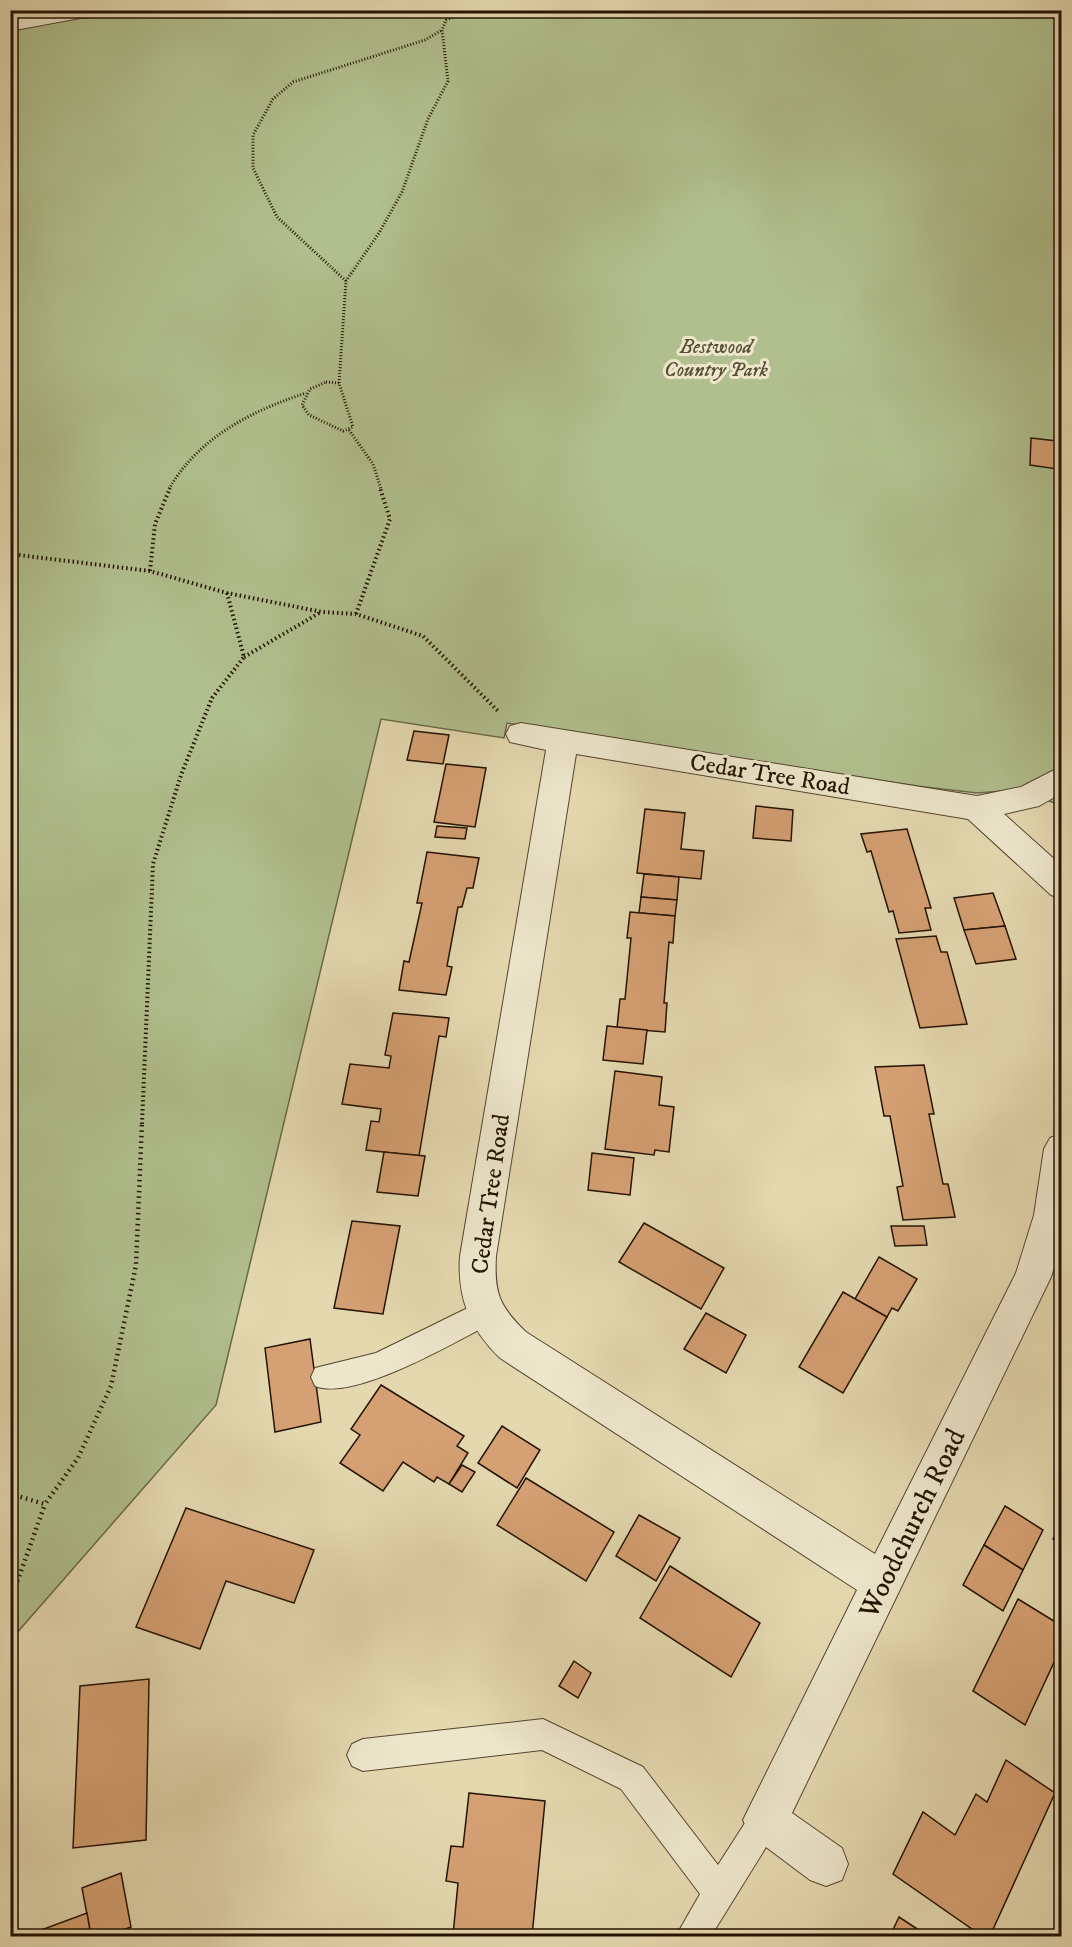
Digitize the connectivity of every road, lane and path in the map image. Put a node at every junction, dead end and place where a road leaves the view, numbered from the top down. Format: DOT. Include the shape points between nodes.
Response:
graph roads {
  1 [pos="112,10"];
  2 [pos="470,10"];
  3 [pos="10,25"];
  4 [pos="442,30"];
  5 [pos="346,281"];
  6 [pos="339,383"];
  7 [pos="306,393"];
  8 [pos="349,430"];
  9 [pos="10,554"];
  10 [pos="150,571"];
  11 [pos="227,593"];
  12 [pos="322,612"];
  13 [pos="356,614"];
  14 [pos="244,657"];
  15 [pos="521,734"];
  16 [pos="563,741"];
  17 [pos="1062,778"];
  18 [pos="977,808"];
  19 [pos="1062,886"];
  20 [pos="1062,1149"];
  21 [pos="1057,1217"];
  22 [pos="484,1313"];
  23 [pos="325,1377"];
  24 [pos="10,1494"];
  25 [pos="45,1504"];
  26 [pos="882,1582"];
  27 [pos="10,1602"];
  28 [pos="363,1755"];
  29 [pos="765,1820"];
  30 [pos="826,1864"];
  31 [pos="719,1892"];
  32 [pos="692,1936"];
  1 -- 3 [label="street"];
  2 -- 4 [label="path" via="446,20"];
  4 -- 5 [label="path" via="448,81 428,119 402,192"];
  4 -- 5 [label="path" via="415,44 293,82 273,99 253,135 253,168 277,217"];
  5 -- 6 [label="path"];
  6 -- 7 [label="path" via="315,384"];
  6 -- 8 [label="path" via="353,427"];
  7 -- 8 [label="path" via="302,405 309,415 343,431"];
  7 -- 10 [label="path" via="232,425 195,452 173,478 155,524"];
  8 -- 13 [label="path" via="373,464 390,519"];
  9 -- 10 [label="path"];
  10 -- 11 [label="path"];
  11 -- 12 [label="path"];
  11 -- 14 [label="path"];
  12 -- 13 [label="path"];
  12 -- 14 [label="path"];
  13 -- 15 [label="path" via="423,636"];
  14 -- 25 [label="path" via="212,698 181,775 153,864 136,1265 111,1386 78,1458"];
  15 -- 16 [label="street, Cedar Tree Road"];
  16 -- 18 [label="street, Cedar Tree Road"];
  16 -- 22 [label="street, Cedar Tree Road" via="478,1256 476,1277"];
  17 -- 18 [label="street, Cedar Tree Road" via="1028,797"];
  18 -- 19 [label="street"];
  20 -- 21 [label="street, Woodchurch Road"];
  21 -- 26 [label="street, Woodchurch Road" via="1033,1277"];
  22 -- 23 [label="lane" via="379,1366"];
  22 -- 26 [label="street, Cedar Tree Road" via="513,1345"];
  24 -- 25 [label="path"];
  25 -- 27 [label="path"];
  26 -- 29 [label="street, Woodchurch Road"];
  28 -- 31 [label="lane" via="543,1734 632,1778"];
  29 -- 30 [label="street"];
  29 -- 31 [label="lane"];
  31 -- 32 [label="lane"];
}
